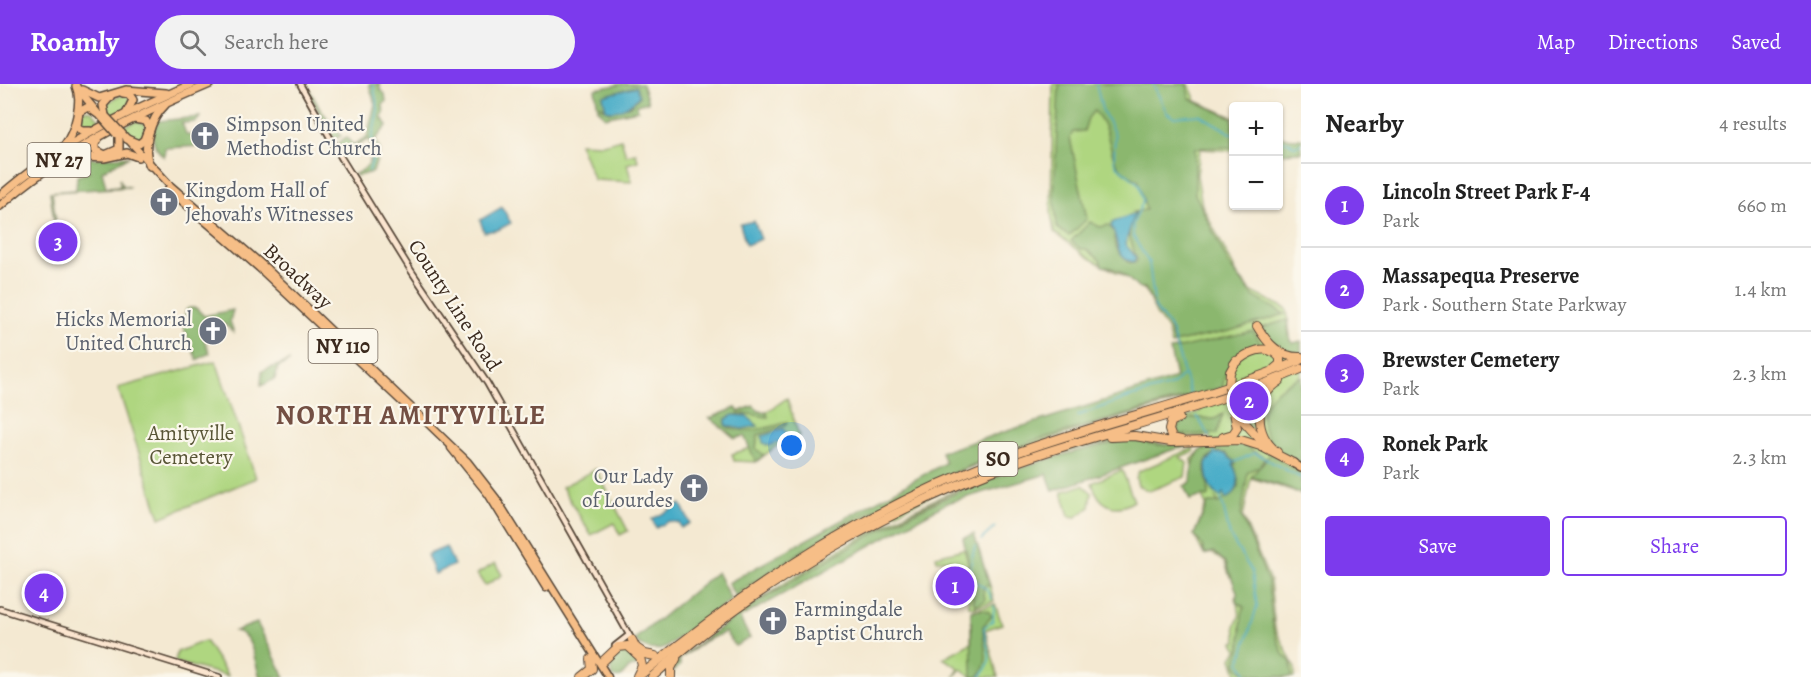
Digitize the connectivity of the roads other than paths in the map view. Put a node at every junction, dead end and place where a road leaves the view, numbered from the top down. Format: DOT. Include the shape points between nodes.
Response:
graph roads {
  1 [pos="192,84"];
  2 [pos="210,84"];
  3 [pos="300,84"];
  4 [pos="78,86"];
  5 [pos="171,93"];
  6 [pos="168,102"];
  7 [pos="103,116"];
  8 [pos="128,117"];
  9 [pos="93,131"];
  10 [pos="101,136"];
  11 [pos="121,136"];
  12 [pos="62,154"];
  13 [pos="138,157"];
  14 [pos="150,166"];
  15 [pos="0,196"];
  16 [pos="0,206"];
  17 [pos="1259,347"];
  18 [pos="1275,349"];
  19 [pos="1301,359"];
  20 [pos="1234,364"];
  21 [pos="1301,370"];
  22 [pos="1246,382"];
  23 [pos="394,391"];
  24 [pos="1222,400"];
  25 [pos="1233,404"];
  26 [pos="448,442"];
  27 [pos="1050,450"];
  28 [pos="1293,463"];
  29 [pos="1301,468"];
  30 [pos="0,609"];
  31 [pos="630,637"];
  32 [pos="616,645"];
  33 [pos="636,648"];
  34 [pos="669,650"];
  35 [pos="680,652"];
  36 [pos="655,656"];
  37 [pos="592,657"];
  38 [pos="642,666"];
  39 [pos="604,669"];
  40 [pos="219,677"];
  41 [pos="582,677"];
  42 [pos="637,677"];
  43 [pos="652,677"];
  44 [pos="671,677"];
  1 -- 5 [label="highway, NY 27"];
  2 -- 6 [label="highway, NY 27"];
  3 -- 31 [label="main road, County Line Road" via="410,269 487,383"];
  4 -- 5 [label="highway" via="99,98 126,90"];
  4 -- 7 [label="main road, Broadway / NY 110"];
  4 -- 12 [label="highway" via="79,101"];
  5 -- 8 [label="highway, NY 27"];
  6 -- 8 [label="highway, NY 27"];
  6 -- 14 [label="highway" via="158,113 147,144 145,155"];
  7 -- 8 [label="highway" via="104,102 124,93 133,100"];
  7 -- 9 [label="highway" via="88,107 79,112 78,128"];
  7 -- 11 [label="main road, Broadway / NY 110, bridge"];
  8 -- 9 [label="highway, NY 27"];
  8 -- 10 [label="highway, NY 27"];
  8 -- 11 [label="highway" via="142,119 149,130 141,143"];
  9 -- 12 [label="highway, NY 27"];
  10 -- 11 [label="highway" via="94,146 102,155 121,147"];
  10 -- 12 [label="highway, NY 27"];
  11 -- 13 [label="main road, Broadway / NY 110"];
  11 -- 14 [label="main road, Broadway / NY 110"];
  12 -- 13 [label="highway" via="104,158 127,153"];
  12 -- 15 [label="highway, NY 27"];
  12 -- 16 [label="highway, NY 27"];
  13 -- 23 [label="main road, Broadway / NY 110" via="167,189 248,257"];
  14 -- 23 [label="main road, Broadway / NY 110" via="265,267"];
  17 -- 18 [label="highway"];
  17 -- 18 [label="highway" via="1263,341 1256,326"];
  17 -- 20 [label="highway" via="1245,352"];
  18 -- 19 [label="highway"];
  19 -- 22 [label="highway, SO"];
  20 -- 22 [label="highway" via="1256,350 1280,356 1277,368"];
  20 -- 25 [label="highway, bridge" via="1229,386"];
  21 -- 24 [label="highway, SO"];
  21 -- 28 [label="highway" via="1271,388 1260,411 1266,439"];
  22 -- 34 [label="highway, SO" via="1035,446 923,491 802,556"];
  23 -- 26 [label="main road, Broadway / NY 110"];
  23 -- 26 [label="main road, Broadway / NY 110"];
  24 -- 25 [label="highway" via="1174,420 1169,427 1170,435 1178,440 1231,435 1238,426"];
  24 -- 27 [label="highway, SO"];
  25 -- 28 [label="highway" via="1258,440"];
  26 -- 37 [label="main road, Broadway / NY 110" via="492,493"];
  27 -- 28 [label="highway" via="1120,436 1171,442 1236,440 1255,444"];
  27 -- 35 [label="highway, SO" via="946,490 867,528 789,575"];
  28 -- 29 [label="highway"];
  30 -- 40 [label="main road"];
  31 -- 32 [label="main road"];
  31 -- 33 [label="highway"];
  32 -- 33 [label="highway" via="625,643"];
  32 -- 39 [label="main road"];
  33 -- 36 [label="highway"];
  34 -- 36 [label="highway"];
  34 -- 42 [label="highway, SO"];
  35 -- 43 [label="highway, SO"];
  35 -- 44 [label="highway" via="672,665"];
  36 -- 38 [label="highway"];
  37 -- 39 [label="main road, Broadway / NY 110"];
  37 -- 39 [label="main road"];
  37 -- 41 [label="highway" via="592,669"];
  38 -- 39 [label="highway" via="638,653 628,646 618,647"];
  38 -- 42 [label="highway"];
}
